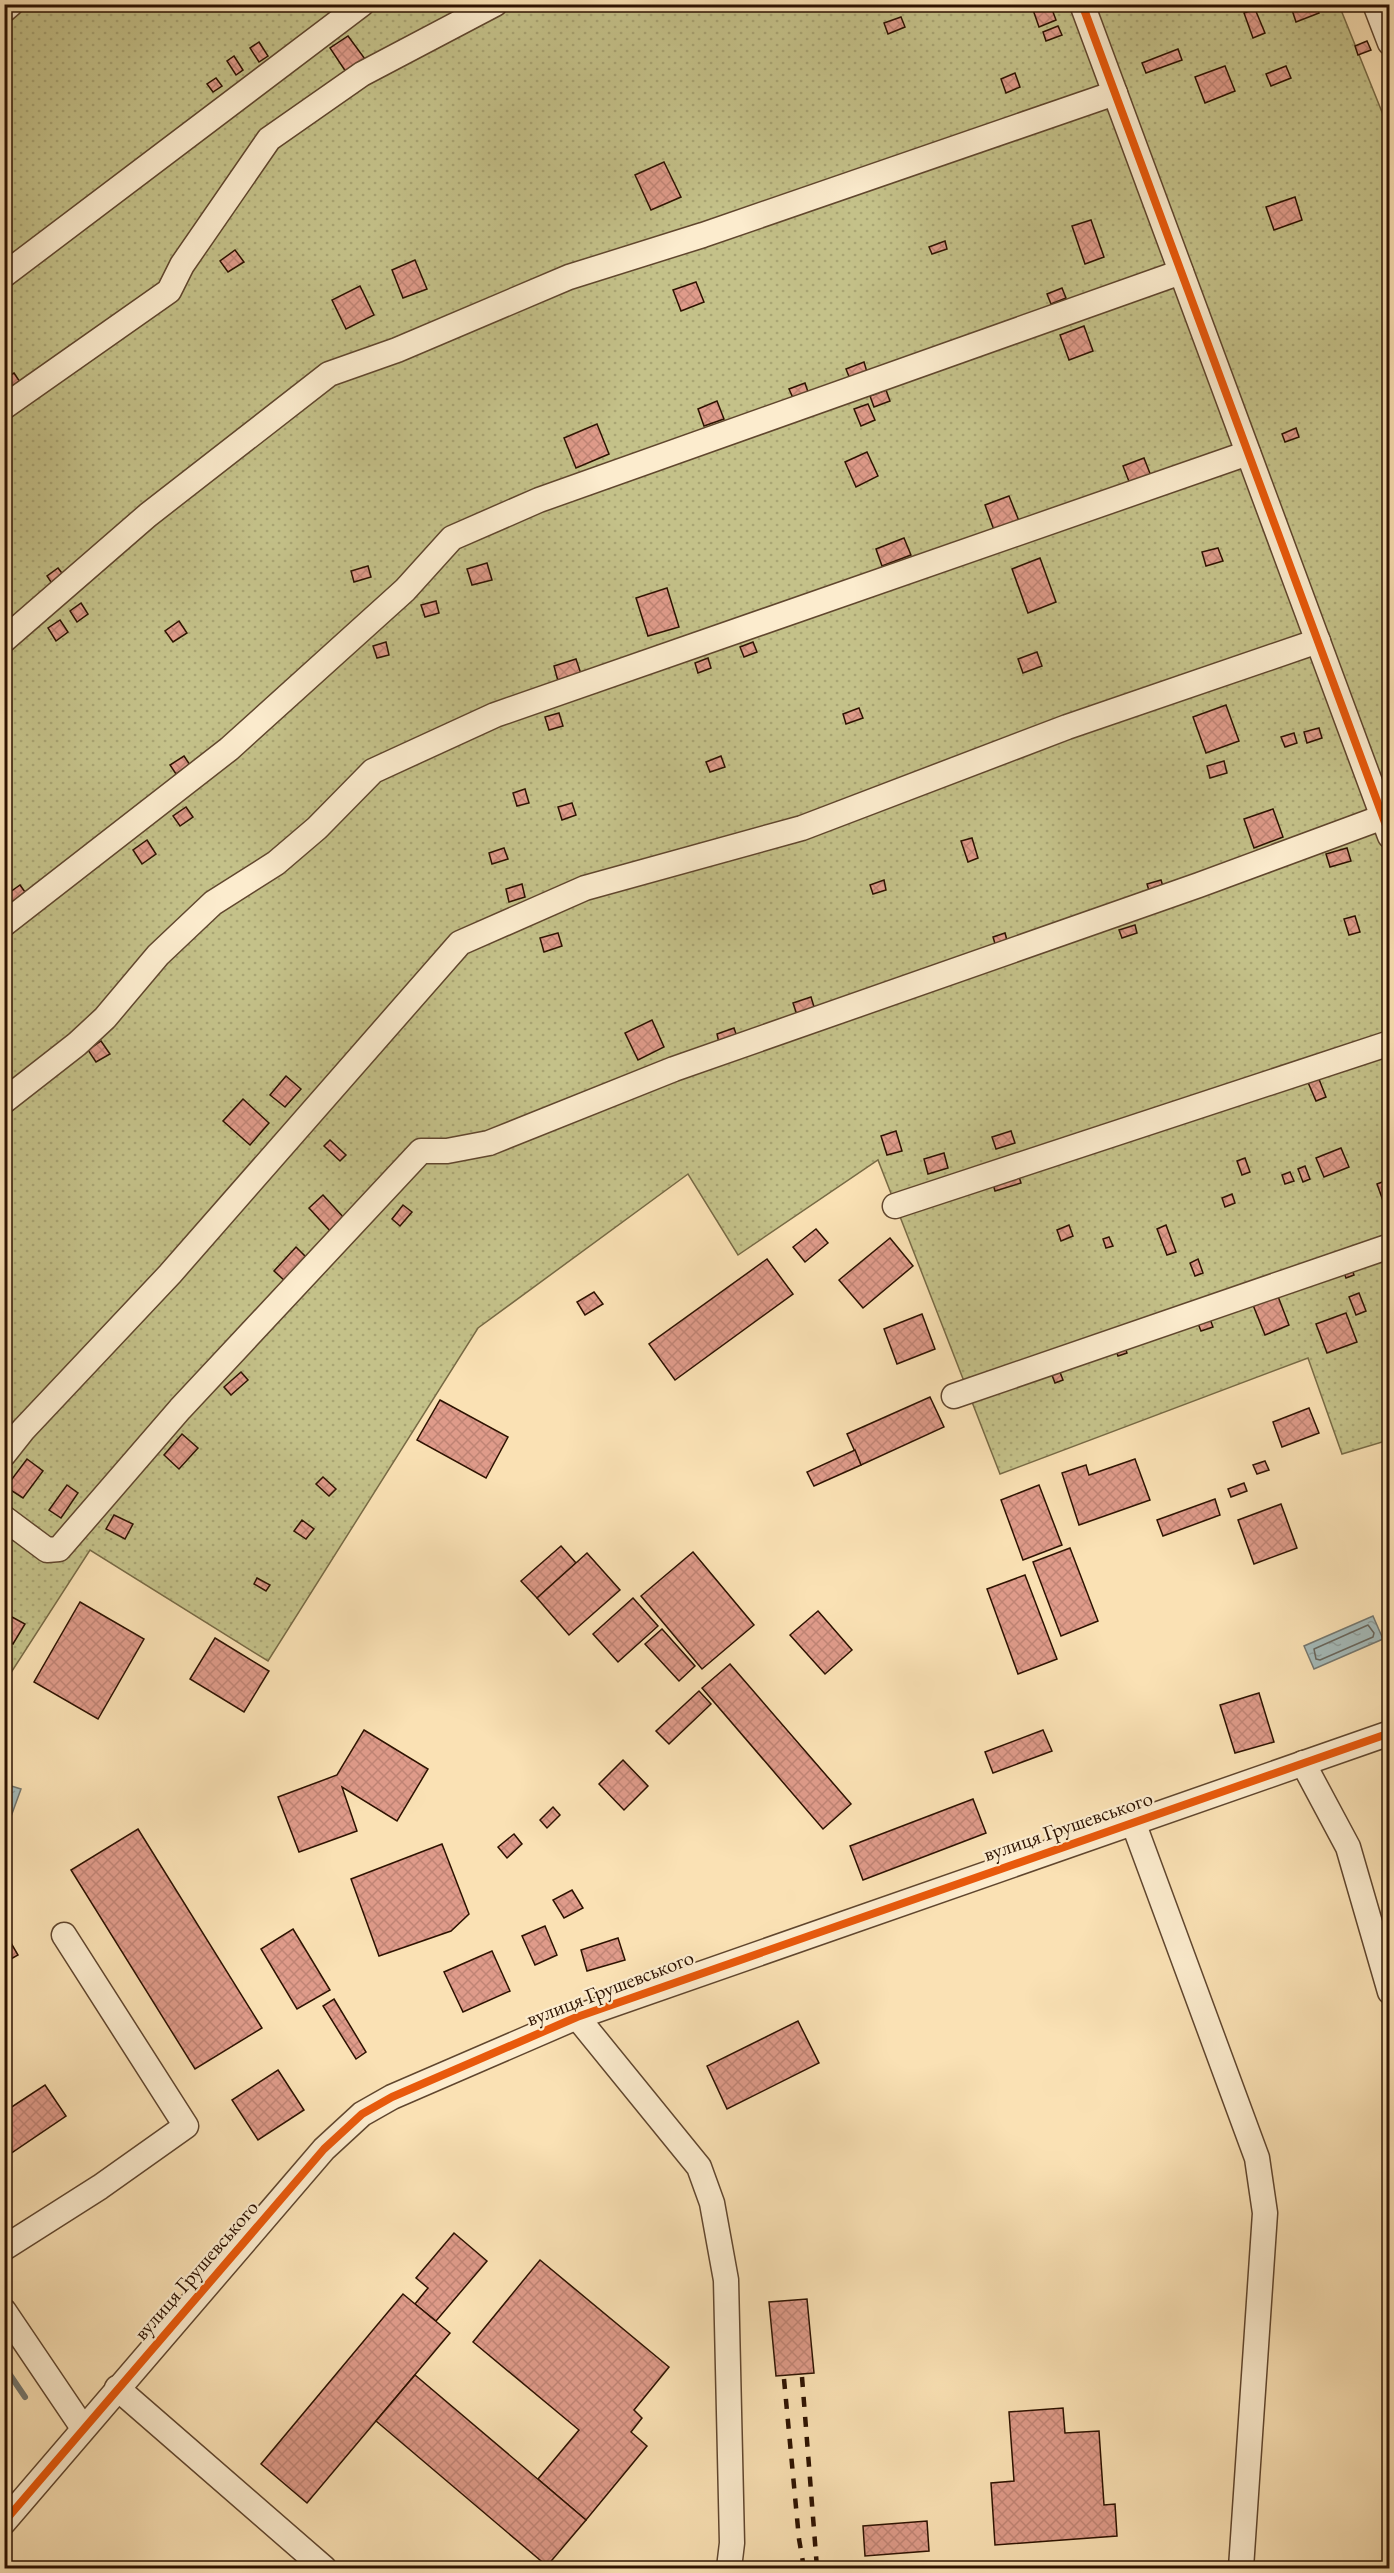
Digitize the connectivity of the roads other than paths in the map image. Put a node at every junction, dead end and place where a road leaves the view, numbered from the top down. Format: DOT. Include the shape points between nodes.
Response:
graph roads {
  1 [pos="11,4"];
  2 [pos="362,4"];
  3 [pos="495,4"];
  4 [pos="1082,4"];
  5 [pos="1375,4"];
  6 [pos="4,10"];
  7 [pos="1389,44"];
  8 [pos="1115,93"];
  9 [pos="1181,272"];
  10 [pos="4,275"];
  11 [pos="4,407"];
  12 [pos="1248,453"];
  13 [pos="4,640"];
  14 [pos="1318,641"];
  15 [pos="1386,826"];
  16 [pos="4,924"];
  17 [pos="1389,1043"];
  18 [pos="4,1101"];
  19 [pos="895,1206"];
  20 [pos="1389,1246"];
  21 [pos="954,1396"];
  22 [pos="4,1454"];
  23 [pos="4,1518"];
  24 [pos="1389,1733"];
  25 [pos="1303,1763"];
  26 [pos="1133,1822"];
  27 [pos="64,1935"];
  28 [pos="1389,1992"];
  29 [pos="577,2017"];
  30 [pos="4,2248"];
  31 [pos="4,2311"];
  32 [pos="117,2388"];
  33 [pos="82,2428"];
  34 [pos="4,2522"];
  35 [pos="324,2568"];
  36 [pos="729,2568"];
  37 [pos="1241,2568"];
  1 -- 6 [label="street"];
  2 -- 10 [label="street"];
  3 -- 11 [label="street" via="362,74 268,139 182,265 169,291"];
  4 -- 8 [label="street"];
  5 -- 7 [label="street"];
  8 -- 9 [label="street"];
  8 -- 13 [label="street" via="569,277 397,350 329,374 148,514"];
  9 -- 12 [label="street"];
  9 -- 16 [label="street" via="539,500 452,538 405,590 229,749"];
  12 -- 14 [label="street"];
  12 -- 18 [label="street" via="495,715 373,771 276,863 213,903 158,955 105,1018"];
  14 -- 15 [label="street"];
  14 -- 22 [label="street" via="1067,727 802,828 585,888 460,944 170,1274"];
  15 -- 23 [label="street" via="1199,885 674,1069 489,1143 421,1151 180,1409 59,1550 47,1550"];
  17 -- 19 [label="street"];
  20 -- 21 [label="street"];
  24 -- 25 [label="street, вулиця Грушевського"];
  25 -- 26 [label="street, вулиця Грушевського"];
  25 -- 28 [label="street" via="1348,1847"];
  26 -- 29 [label="street, вулиця Грушевського"];
  26 -- 37 [label="street" via="1257,2158 1262,2191 1265,2213"];
  27 -- 30 [label="street" via="186,2126"];
  29 -- 32 [label="street, вулиця Грушевського" via="392,2097 363,2114 324,2149"];
  29 -- 36 [label="street" via="699,2167 712,2203 726,2280 732,2543"];
  31 -- 33 [label="street"];
  32 -- 33 [label="street, вулиця Грушевського"];
  32 -- 35 [label="street"];
  33 -- 34 [label="street, вулиця Грушевського"];
}
